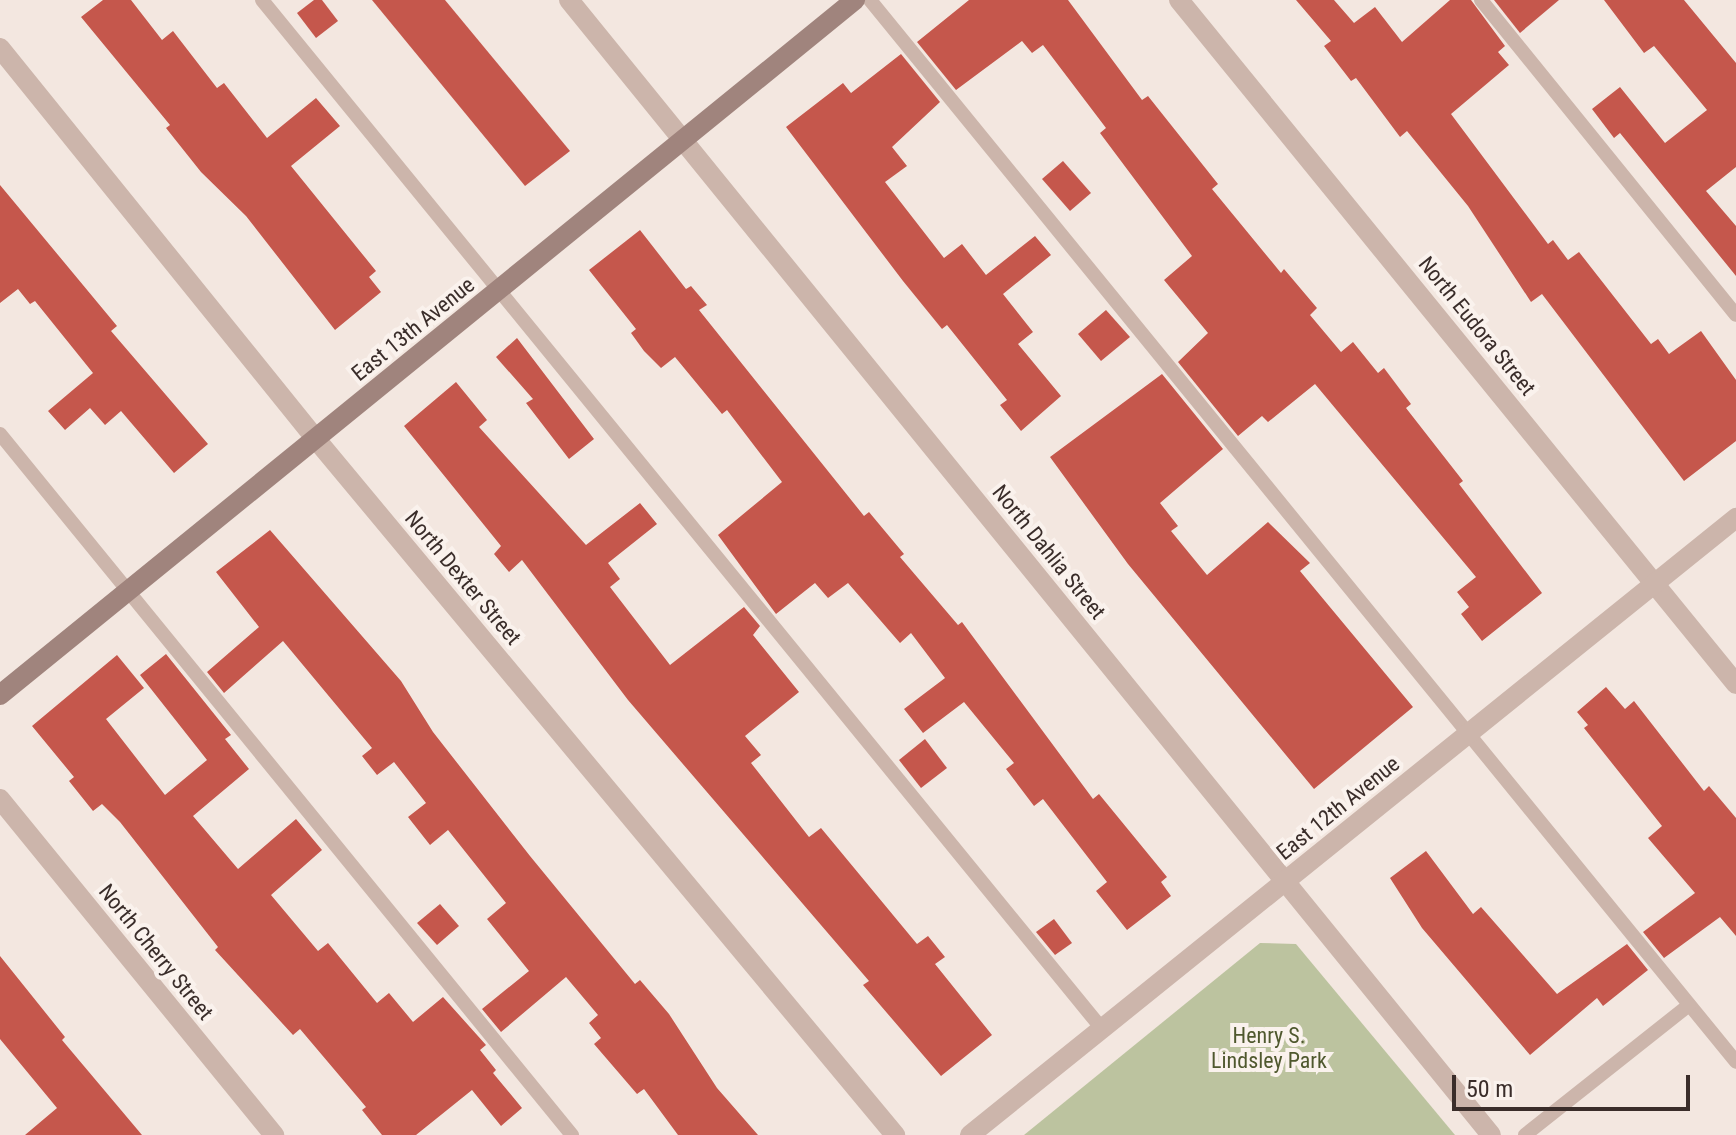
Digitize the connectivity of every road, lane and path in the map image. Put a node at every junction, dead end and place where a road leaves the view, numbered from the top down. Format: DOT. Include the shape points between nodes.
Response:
graph roads {
  1 [pos="262,0"];
  2 [pos="569,0"];
  3 [pos="855,0"];
  4 [pos="870,0"];
  5 [pos="1179,0"];
  6 [pos="1481,0"];
  7 [pos="0,48"];
  8 [pos="684,141"];
  9 [pos="500,290"];
  10 [pos="1736,315"];
  11 [pos="0,434"];
  12 [pos="315,438"];
  13 [pos="1736,518"];
  14 [pos="1655,583"];
  15 [pos="126,592"];
  16 [pos="1736,684"];
  17 [pos="0,695"];
  18 [pos="1468,734"];
  19 [pos="0,799"];
  20 [pos="1286,882"];
  21 [pos="1689,1005"];
  22 [pos="1102,1029"];
  23 [pos="1736,1062"];
  24 [pos="274,1135"];
  25 [pos="572,1135"];
  26 [pos="895,1135"];
  27 [pos="970,1135"];
  28 [pos="1491,1135"];
  29 [pos="1525,1135"];
  1 -- 9 [label="lane"];
  2 -- 8 [label="street, North Dahlia Street"];
  3 -- 8 [label="main road, East 13th Avenue"];
  4 -- 18 [label="lane"];
  5 -- 14 [label="street, North Eudora Street"];
  6 -- 10 [label="lane"];
  7 -- 12 [label="street, North Dexter Street"];
  8 -- 9 [label="main road, East 13th Avenue"];
  8 -- 20 [label="street, North Dahlia Street"];
  9 -- 12 [label="main road, East 13th Avenue"];
  9 -- 22 [label="lane"];
  11 -- 15 [label="lane"];
  12 -- 15 [label="main road, East 13th Avenue"];
  12 -- 26 [label="street, North Dexter Street"];
  13 -- 14 [label="street, East 12th Avenue"];
  14 -- 16 [label="street, North Eudora Street"];
  14 -- 18 [label="street, East 12th Avenue"];
  15 -- 17 [label="main road, East 13th Avenue"];
  15 -- 25 [label="lane"];
  18 -- 20 [label="street, East 12th Avenue"];
  18 -- 21 [label="lane"];
  19 -- 24 [label="street, North Cherry Street"];
  20 -- 22 [label="street, East 12th Avenue"];
  20 -- 28 [label="street, North Dahlia Street"];
  21 -- 23 [label="lane"];
  21 -- 29 [label="lane"];
  22 -- 27 [label="street, East 12th Avenue"];
}
